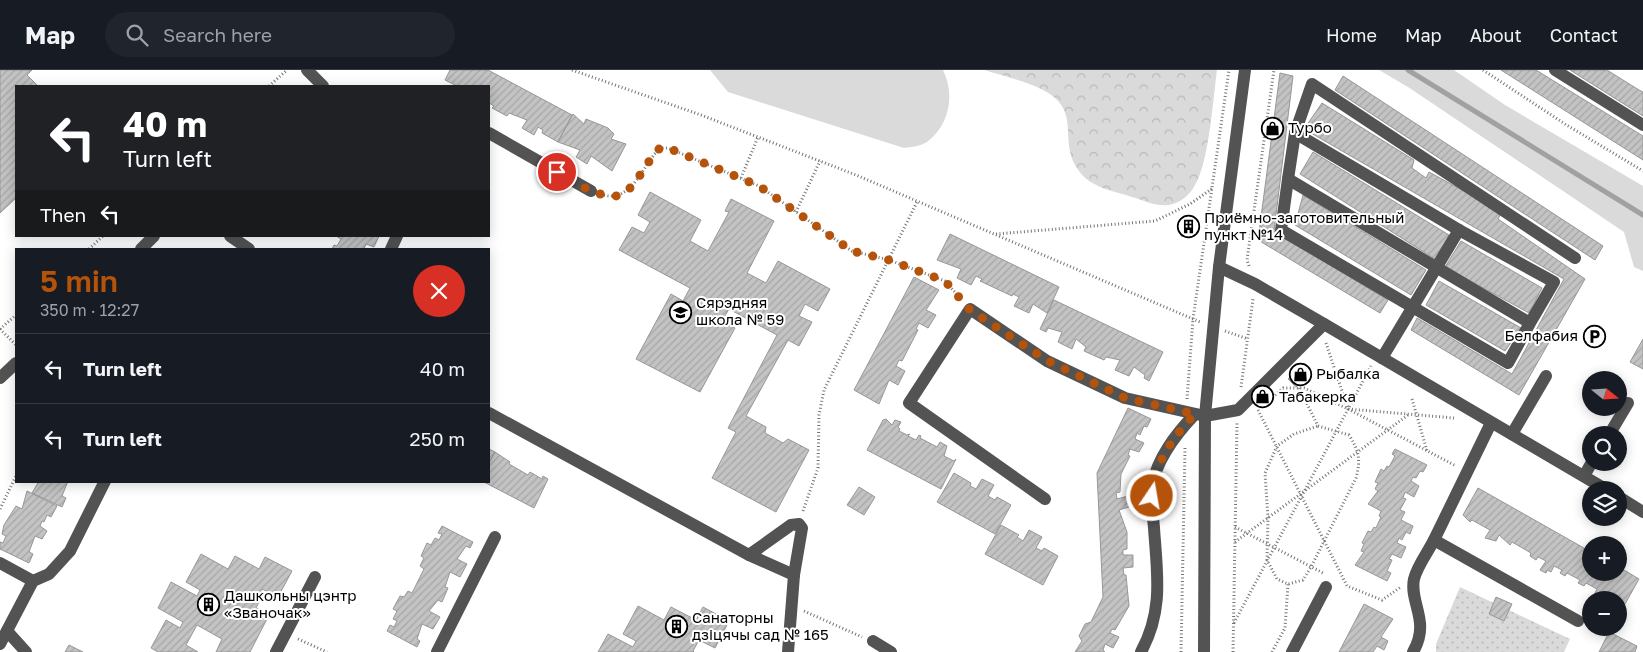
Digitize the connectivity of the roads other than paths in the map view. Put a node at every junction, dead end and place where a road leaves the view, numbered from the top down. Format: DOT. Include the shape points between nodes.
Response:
graph roads {
  1 [pos="307,70"];
  2 [pos="1245,70"];
  3 [pos="1555,70"];
  4 [pos="322,85"];
  5 [pos="1643,124"];
  6 [pos="1295,133"];
  7 [pos="490,134"];
  8 [pos="1288,179"];
  9 [pos="591,191"];
  10 [pos="1459,230"];
  11 [pos="153,237"];
  12 [pos="231,237"];
  13 [pos="142,248"];
  14 [pos="248,248"];
  15 [pos="1575,258"];
  16 [pos="1219,267"];
  17 [pos="1437,269"];
  18 [pos="1414,306"];
  19 [pos="1530,323"];
  20 [pos="1324,324"];
  21 [pos="1380,356"];
  22 [pos="15,364"];
  23 [pos="1546,376"];
  24 [pos="0,378"];
  25 [pos="490,414"];
  26 [pos="1200,414"];
  27 [pos="1491,423"];
  28 [pos="1512,434"];
  29 [pos="1587,471"];
  30 [pos="1584,476"];
  31 [pos="1592,481"];
  32 [pos="104,483"];
  33 [pos="1045,499"];
  34 [pos="1627,502"];
  35 [pos="1643,512"];
  36 [pos="495,537"];
  37 [pos="1434,540"];
  38 [pos="749,555"];
  39 [pos="0,563"];
  40 [pos="794,575"];
  41 [pos="315,577"];
  42 [pos="33,581"];
  43 [pos="1330,583"];
  44 [pos="1578,621"];
  45 [pos="7,632"];
  46 [pos="873,641"];
  47 [pos="0,644"];
  48 [pos="26,652"];
  49 [pos="276,652"];
  50 [pos="437,652"];
  51 [pos="788,652"];
  52 [pos="891,652"];
  53 [pos="1141,652"];
  54 [pos="1204,652"];
  55 [pos="1292,652"];
  56 [pos="1414,652"];
  1 -- 4 [label="street"];
  2 -- 16 [label="street"];
  3 -- 5 [label="street"];
  6 -- 8 [label="street"];
  6 -- 10 [label="street"];
  6 -- 15 [label="street" via="1312,84"];
  7 -- 9 [label="street"];
  8 -- 17 [label="street"];
  8 -- 18 [label="street" via="1281,230"];
  10 -- 17 [label="street"];
  10 -- 19 [label="street" via="1554,282"];
  11 -- 13 [label="street"];
  12 -- 14 [label="street"];
  16 -- 20 [label="street"];
  16 -- 26 [label="street"];
  17 -- 18 [label="street"];
  17 -- 19 [label="street"];
  18 -- 19 [label="street" via="1508,363"];
  18 -- 21 [label="street"];
  20 -- 21 [label="street"];
  20 -- 26 [label="street" via="1238,410"];
  21 -- 27 [label="street"];
  22 -- 24 [label="street"];
  23 -- 28 [label="street"];
  25 -- 38 [label="street"];
  26 -- 33 [label="street" via="1125,398 1048,361 970,310 909,403"];
  26 -- 53 [label="street" via="1176,435 1152,486 1158,599 1154,620"];
  26 -- 54 [label="street"];
  27 -- 28 [label="street"];
  27 -- 37 [label="street"];
  28 -- 30 [label="street"];
  29 -- 30 [label="street"];
  30 -- 31 [label="street"];
  32 -- 42 [label="street" via="70,551 49,574"];
  34 -- 35 [label="street"];
  36 -- 50 [label="street"];
  37 -- 44 [label="street"];
  37 -- 56 [label="street" via="1414,578 1421,625"];
  38 -- 40 [label="street"];
  38 -- 40 [label="street" via="791,525 799,524 802,532"];
  39 -- 42 [label="street"];
  40 -- 51 [label="street"];
  41 -- 49 [label="street"];
  42 -- 45 [label="street"];
  43 -- 55 [label="street"];
  45 -- 47 [label="street"];
  45 -- 48 [label="street"];
  46 -- 52 [label="street"];
}
